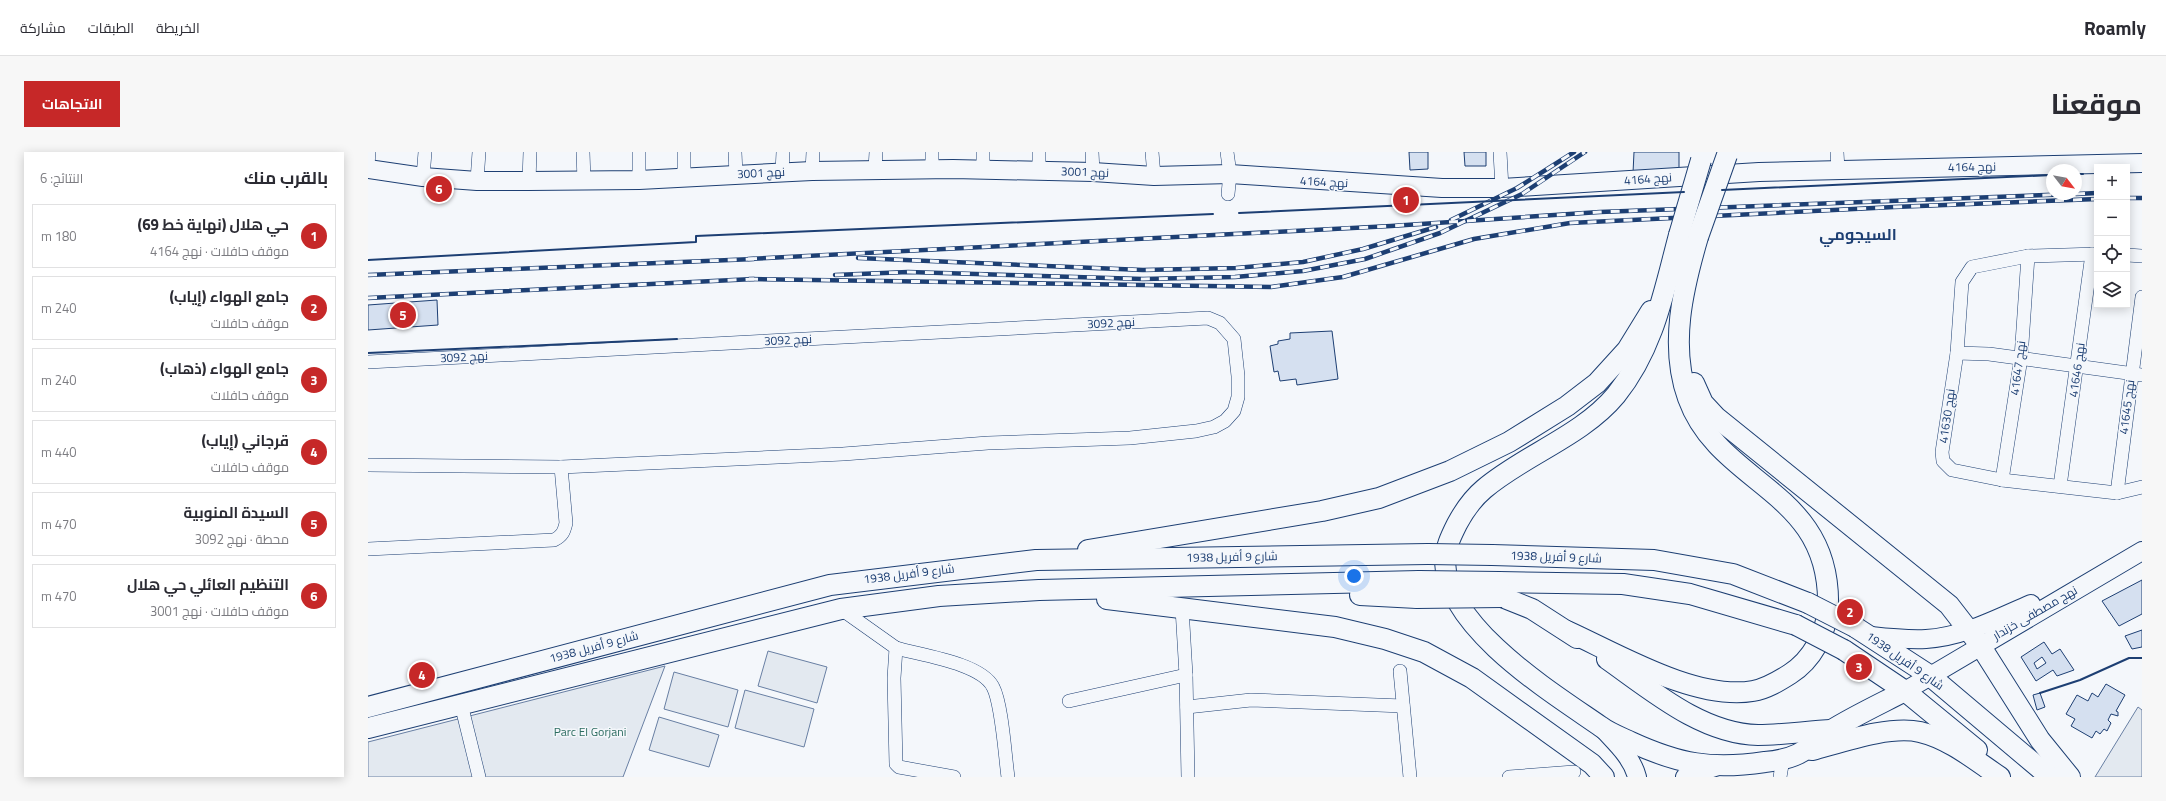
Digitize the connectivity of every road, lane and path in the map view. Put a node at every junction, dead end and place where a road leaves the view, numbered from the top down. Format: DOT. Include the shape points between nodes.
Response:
graph roads {
  1 [pos="369,152"];
  2 [pos="425,152"];
  3 [pos="479,152"];
  4 [pos="530,152"];
  5 [pos="583,152"];
  6 [pos="639,152"];
  7 [pos="684,152"];
  8 [pos="735,152"];
  9 [pos="783,152"];
  10 [pos="813,152"];
  11 [pos="983,152"];
  12 [pos="1039,152"];
  13 [pos="1092,152"];
  14 [pos="1152,152"];
  15 [pos="1227,152"];
  16 [pos="1500,152"];
  17 [pos="1837,152"];
  18 [pos="1728,154"];
  19 [pos="1703,156"];
  20 [pos="2101,158"];
  21 [pos="876,160"];
  22 [pos="932,160"];
  23 [pos="2142,163"];
  24 [pos="368,165"];
  25 [pos="368,170"];
  26 [pos="983,170"];
  27 [pos="1838,170"];
  28 [pos="812,171"];
  29 [pos="1039,171"];
  30 [pos="782,172"];
  31 [pos="1093,172"];
  32 [pos="1230,174"];
  33 [pos="736,175"];
  34 [pos="1154,176"];
  35 [pos="423,177"];
  36 [pos="684,178"];
  37 [pos="639,180"];
  38 [pos="477,181"];
  39 [pos="529,181"];
  40 [pos="584,181"];
  41 [pos="1502,188"];
  42 [pos="1228,194"];
  43 [pos="2094,254"];
  44 [pos="2130,255"];
  45 [pos="2028,256"];
  46 [pos="2142,256"];
  47 [pos="2094,261"];
  48 [pos="1665,289"];
  49 [pos="2142,298"];
  50 [pos="1680,342"];
  51 [pos="1957,353"];
  52 [pos="2020,358"];
  53 [pos="368,362"];
  54 [pos="2078,367"];
  55 [pos="2137,375"];
  56 [pos="368,465"];
  57 [pos="561,466"];
  58 [pos="2002,480"];
  59 [pos="2060,486"];
  60 [pos="2142,487"];
  61 [pos="2117,493"];
  62 [pos="368,549"];
  63 [pos="2142,552"];
  64 [pos="1036,560"];
  65 [pos="1501,589"];
  66 [pos="1039,590"];
  67 [pos="1182,608"];
  68 [pos="841,609"];
  69 [pos="1567,630"];
  70 [pos="1863,632"];
  71 [pos="1975,637"];
  72 [pos="896,648"];
  73 [pos="1400,671"];
  74 [pos="1186,675"];
  75 [pos="1929,675"];
  76 [pos="1905,691"];
  77 [pos="1069,701"];
  78 [pos="461,704"];
  79 [pos="1403,706"];
  80 [pos="368,707"];
  81 [pos="1187,707"];
  82 [pos="368,728"];
  83 [pos="1603,729"];
  84 [pos="1832,730"];
  85 [pos="1787,763"];
  86 [pos="1718,766"];
  87 [pos="1574,772"];
  88 [pos="478,777"];
  89 [pos="954,777"];
  90 [pos="1008,777"];
  91 [pos="1188,777"];
  92 [pos="1410,777"];
  93 [pos="1509,777"];
  94 [pos="1604,777"];
  95 [pos="1637,777"];
  96 [pos="1685,777"];
  97 [pos="2000,777"];
  98 [pos="2008,777"];
  99 [pos="2050,777"];
  100 [pos="2070,777"];
  1 -- 24 [label="street"];
  2 -- 35 [label="street"];
  3 -- 38 [label="street"];
  4 -- 39 [label="street"];
  5 -- 40 [label="street"];
  6 -- 37 [label="street"];
  7 -- 36 [label="street"];
  8 -- 33 [label="street"];
  9 -- 30 [label="street"];
  10 -- 28 [label="street"];
  11 -- 26 [label="street"];
  12 -- 29 [label="street"];
  13 -- 31 [label="street"];
  14 -- 34 [label="street"];
  15 -- 32 [label="street"];
  16 -- 41 [label="street"];
  17 -- 27 [label="street"];
  18 -- 50 [label="main road, bridge" via="1698,236 1685,284 1680,312"];
  19 -- 48 [label="main road, bridge"];
  20 -- 23 [label="street, نهج 4164"];
  20 -- 27 [label="street, نهج 4164"];
  21 -- 22 [label="street, نهج 3001"];
  21 -- 28 [label="street, نهج 3001"];
  22 -- 26 [label="street, نهج 3001"];
  25 -- 35 [label="street, نهج 3001"];
  26 -- 29 [label="street, نهج 3001"];
  27 -- 41 [label="street, نهج 4164" via="1759,172"];
  28 -- 30 [label="street, نهج 3001"];
  29 -- 31 [label="street, نهج 3001"];
  30 -- 33 [label="street, نهج 3001"];
  31 -- 34 [label="street, نهج 3001"];
  32 -- 34 [label="street, نهج 4164"];
  32 -- 41 [label="street, نهج 4164" via="1442,188"];
  32 -- 42 [label="street"];
  33 -- 36 [label="street, نهج 3001"];
  35 -- 38 [label="street, نهج 3001"];
  36 -- 37 [label="street, نهج 3001"];
  37 -- 40 [label="street, نهج 3001"];
  38 -- 39 [label="street, نهج 3001"];
  39 -- 40 [label="street, نهج 3001"];
  43 -- 45 [label="street"];
  44 -- 46 [label="street"];
  45 -- 51 [label="street" via="1980,264 1968,271 1962,282"];
  45 -- 52 [label="street, نهج 41647"];
  47 -- 54 [label="street, نهج 41646"];
  48 -- 64 [label="main road" via="1627,350 1597,383 1567,406 1510,442 1450,471 1379,498 1322,511"];
  48 -- 83 [label="main road" via="1647,347 1631,375 1610,403 1575,430 1479,493 1470,502 1449,538 1445,560 1451,589 1481,635"];
  49 -- 55 [label="street, نهج 41645"];
  50 -- 69 [label="main road" via="1679,363 1682,379 1696,418 1722,449 1792,509 1806,526 1817,547 1824,566 1828,595 1827,616 1822,636 1804,662 1780,681 1753,691 1730,693 1712,691 1675,680"];
  50 -- 71 [label="main road" via="1699,396 1709,410 1943,601"];
  51 -- 52 [label="street"];
  51 -- 58 [label="street, نهج 41630" via="1942,461 1952,470"];
  52 -- 54 [label="street"];
  52 -- 58 [label="street, نهج 41647"];
  53 -- 57 [label="street, نهج 3092" via="1208,318 1220,323 1234,339 1238,376 1238,397 1234,411 1225,421 1208,429 1130,438"];
  54 -- 55 [label="street"];
  54 -- 59 [label="street, نهج 41646"];
  55 -- 61 [label="street, نهج 41645"];
  56 -- 57 [label="street"];
  57 -- 62 [label="street" via="566,523 561,537 554,540"];
  58 -- 59 [label="street, نهج 41630"];
  59 -- 61 [label="street, نهج 41630"];
  60 -- 61 [label="street, نهج 41630"];
  63 -- 71 [label="street, نهج مصطفى خزندار" via="2092,580"];
  64 -- 70 [label="main road, شارع 9 أفريل 1938, bridge" via="1428,554 1662,561 1733,574 1808,603"];
  64 -- 80 [label="main road, شارع 9 أفريل 1938" via="830,585"];
  65 -- 66 [label="main road, شارع 9 أفريل 1938, bridge" via="1224,586"];
  65 -- 69 [label="main road"];
  65 -- 76 [label="main road, شارع 9 أفريل 1938, bridge" via="1623,584 1690,594 1796,625 1844,650"];
  66 -- 67 [label="main road"];
  66 -- 68 [label="main road, شارع 9 أفريل 1938" via="939,596"];
  67 -- 74 [label="street"];
  67 -- 94 [label="main road" via="1335,627 1424,652 1478,683 1592,764"];
  68 -- 72 [label="street"];
  68 -- 78 [label="main road, شارع 9 أفريل 1938"];
  69 -- 84 [label="main road" via="1678,708 1703,721 1728,730 1758,735"];
  70 -- 71 [label="street" via="1927,639"];
  70 -- 75 [label="main road, شارع 9 أفريل 1938"];
  71 -- 75 [label="street, نهج مصطفى خزندار"];
  71 -- 100 [label="main road" via="2040,740"];
  72 -- 89 [label="street" via="896,764 900,767"];
  72 -- 90 [label="street" via="963,666 976,671 990,682 998,699"];
  73 -- 79 [label="street"];
  74 -- 77 [label="street"];
  74 -- 81 [label="street"];
  75 -- 76 [label="street, نهج مصطفى خزندار"];
  75 -- 99 [label="main road, شارع 9 أفريل 1938"];
  76 -- 84 [label="main road"];
  76 -- 98 [label="main road, شارع 9 أفريل 1938"];
  78 -- 82 [label="main road, شارع 9 أفريل 1938"];
  78 -- 88 [label="street"];
  79 -- 81 [label="street" via="1251,700"];
  79 -- 92 [label="street"];
  81 -- 91 [label="street"];
  83 -- 86 [label="main road" via="1658,754 1683,762"];
  83 -- 95 [label="street" via="1625,752 1635,768"];
  84 -- 85 [label="main road"];
  85 -- 86 [label="main road"];
  85 -- 97 [label="main road" via="1869,734 1920,732 1963,752"];
  86 -- 96 [label="street"];
  87 -- 93 [label="street"];
}
